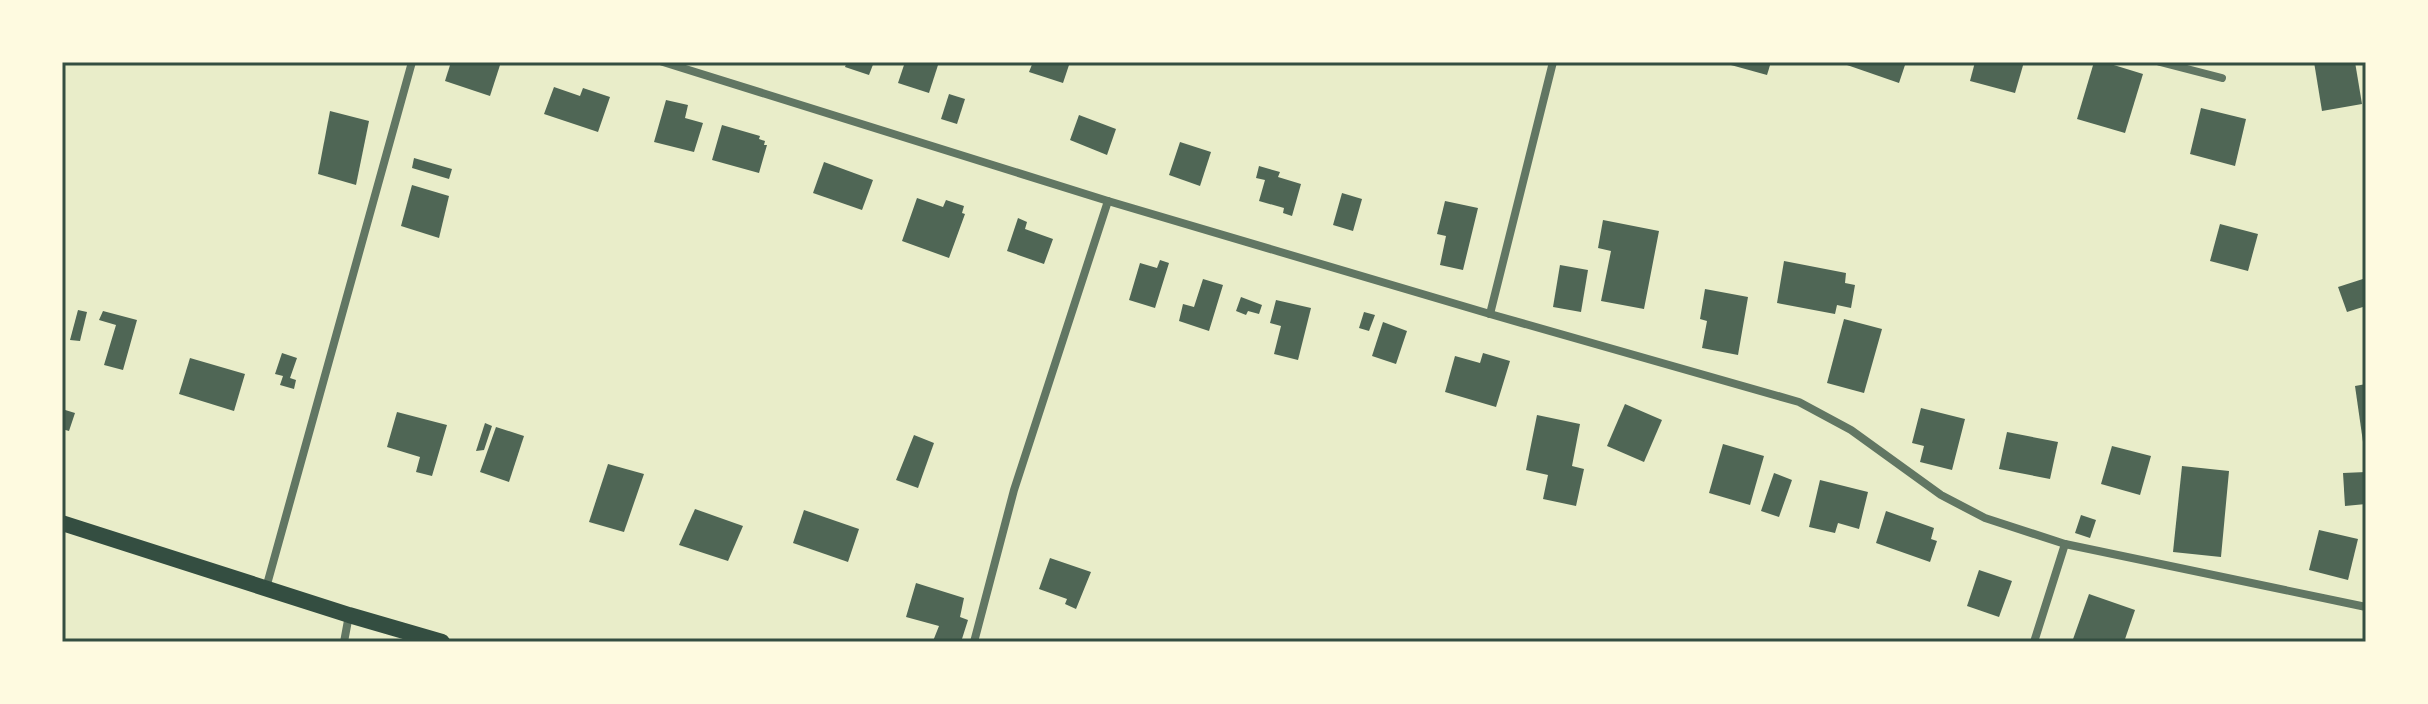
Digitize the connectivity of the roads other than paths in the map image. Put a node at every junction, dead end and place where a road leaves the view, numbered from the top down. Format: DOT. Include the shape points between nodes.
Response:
graph roads {
  1 [pos="412,62"];
  2 [pos="663,62"];
  3 [pos="1553,62"];
  4 [pos="2160,62"];
  5 [pos="2222,78"];
  6 [pos="1108,201"];
  7 [pos="1490,314"];
  8 [pos="62,523"];
  9 [pos="2065,544"];
  10 [pos="266,588"];
  11 [pos="2366,607"];
  12 [pos="349,615"];
  13 [pos="344,642"];
  14 [pos="442,642"];
  15 [pos="974,642"];
  16 [pos="2034,642"];
  1 -- 10 [label="street"];
  2 -- 6 [label="street"];
  3 -- 7 [label="street"];
  4 -- 5 [label="street"];
  6 -- 7 [label="street"];
  6 -- 15 [label="street" via="1014,490"];
  7 -- 9 [label="street" via="1799,402 1851,430 1941,495 1985,518"];
  8 -- 10 [label="main road"];
  9 -- 11 [label="street"];
  9 -- 16 [label="street"];
  10 -- 12 [label="main road"];
  12 -- 13 [label="street"];
  12 -- 14 [label="main road"];
}
